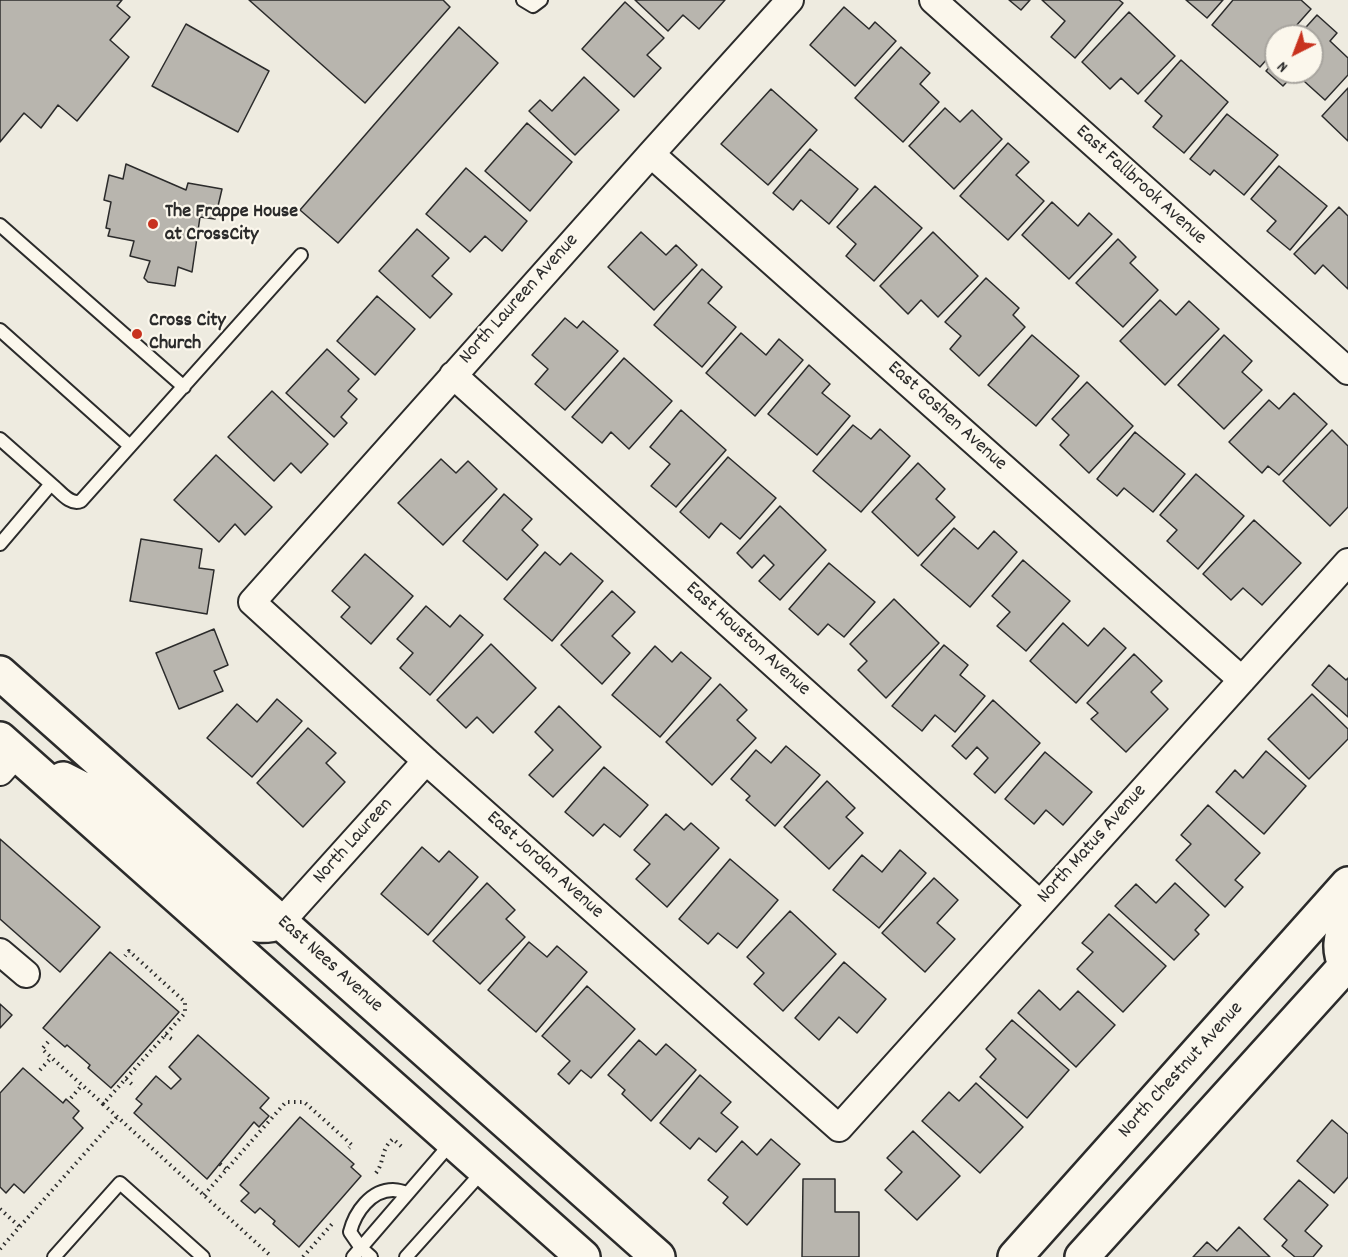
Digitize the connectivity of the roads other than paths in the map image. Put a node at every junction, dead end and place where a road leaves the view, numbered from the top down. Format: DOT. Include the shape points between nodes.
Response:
graph roads {
  1 [pos="523,0"];
  2 [pos="541,0"];
  3 [pos="790,0"];
  4 [pos="933,0"];
  5 [pos="651,154"];
  6 [pos="0,225"];
  7 [pos="301,255"];
  8 [pos="0,330"];
  9 [pos="1348,371"];
  10 [pos="453,375"];
  11 [pos="184,387"];
  12 [pos="0,439"];
  13 [pos="130,446"];
  14 [pos="51,484"];
  15 [pos="0,544"];
  16 [pos="1348,562"];
  17 [pos="252,602"];
  18 [pos="0,673"];
  19 [pos="1242,680"];
  20 [pos="5,755"];
  21 [pos="426,761"];
  22 [pos="1348,884"];
  23 [pos="1040,904"];
  24 [pos="281,922"];
  25 [pos="1348,922"];
  26 [pos="0,952"];
  27 [pos="1347,965"];
  28 [pos="26,974"];
  29 [pos="839,1128"];
  30 [pos="453,1142"];
  31 [pos="484,1169"];
  32 [pos="408,1193"];
  33 [pos="357,1252"];
  34 [pos="54,1257"];
  35 [pos="204,1257"];
  36 [pos="371,1257"];
  37 [pos="406,1257"];
  38 [pos="583,1257"];
  39 [pos="658,1257"];
  40 [pos="1015,1257"];
  41 [pos="1082,1257"];
  1 -- 2 [label="lane" via="532,6"];
  3 -- 5 [label="street, North Laureen Avenue"];
  4 -- 9 [label="street, East Fallbrook Avenue"];
  5 -- 10 [label="street, North Laureen Avenue"];
  5 -- 19 [label="street, East Goshen Avenue"];
  6 -- 11 [label="lane"];
  7 -- 11 [label="lane"];
  8 -- 13 [label="lane"];
  10 -- 17 [label="street, North Laureen Avenue"];
  10 -- 23 [label="street, East Houston Avenue"];
  11 -- 13 [label="lane"];
  12 -- 14 [label="lane"];
  13 -- 14 [label="lane" via="77,503"];
  14 -- 15 [label="lane"];
  16 -- 19 [label="street, North Matus Avenue"];
  17 -- 21 [label="street, East Jordan Avenue"];
  18 -- 24 [label="main road, East Nees Avenue"];
  19 -- 23 [label="street, North Matus Avenue"];
  20 -- 24 [label="main road" via="108,802 236,916 255,926"];
  20 -- 30 [label="main road"];
  21 -- 24 [label="street, North Laureen"];
  21 -- 29 [label="street, East Jordan Avenue"];
  22 -- 40 [label="main road, North Chestnut Avenue"];
  23 -- 29 [label="street, North Matus Avenue"];
  24 -- 39 [label="main road, East Nees Avenue"];
  25 -- 27 [label="main road" via="1340,954"];
  26 -- 28 [label="street"];
  27 -- 41 [label="main road"];
  30 -- 31 [label="main road"];
  30 -- 32 [label="lane"];
  31 -- 37 [label="lane"];
  31 -- 38 [label="main road"];
  32 -- 33 [label="lane"];
  32 -- 33 [label="lane" via="392,1190 375,1195 361,1207 350,1232"];
  33 -- 36 [label="lane"];
  34 -- 35 [label="lane" via="120,1183"];
}
